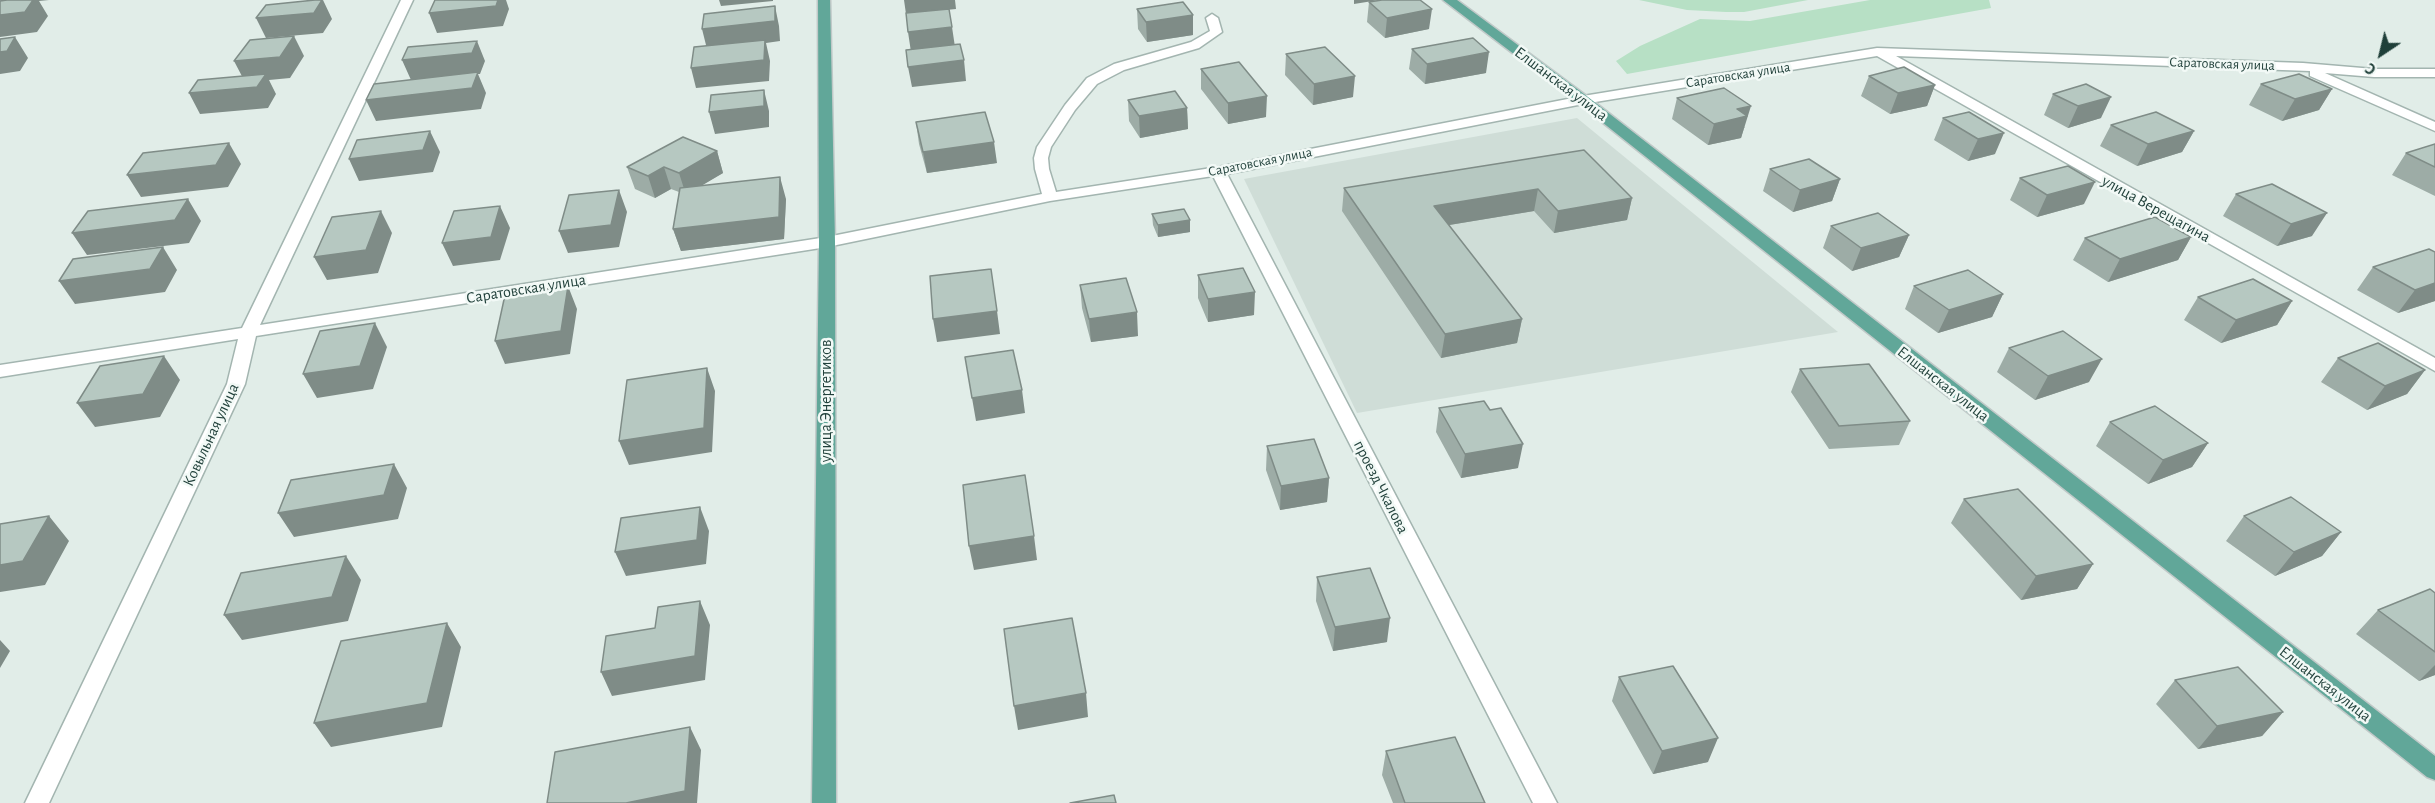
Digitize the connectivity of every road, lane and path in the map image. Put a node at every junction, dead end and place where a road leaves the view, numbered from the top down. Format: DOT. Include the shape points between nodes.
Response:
graph roads {
  1 [pos="407,0"];
  2 [pos="824,0"];
  3 [pos="1449,0"];
  4 [pos="1212,18"];
  5 [pos="1877,52"];
  6 [pos="2302,67"];
  7 [pos="2435,73"];
  8 [pos="1583,100"];
  9 [pos="2435,127"];
  10 [pos="1218,171"];
  11 [pos="1050,197"];
  12 [pos="827,242"];
  13 [pos="248,333"];
  14 [pos="2435,365"];
  15 [pos="0,371"];
  16 [pos="2435,770"];
  17 [pos="37,803"];
  18 [pos="824,803"];
  19 [pos="1545,803"];
  1 -- 13 [label="street, Ковыльная улица"];
  2 -- 12 [label="main road, улица Энергетиков"];
  3 -- 8 [label="main road, Елшанская улица"];
  4 -- 11 [label="street" via="1216,32 1196,45 1119,67 1092,81 1044,147 1042,169"];
  5 -- 6 [label="street, Саратовская улица"];
  5 -- 8 [label="street, Саратовская улица"];
  5 -- 14 [label="street, улица Верещагина"];
  6 -- 7 [label="street, Саратовская улица"];
  6 -- 9 [label="street"];
  8 -- 10 [label="street, Саратовская улица"];
  8 -- 16 [label="main road, Елшанская улица"];
  10 -- 11 [label="street, Саратовская улица"];
  10 -- 19 [label="street, проезд Чкалова"];
  11 -- 12 [label="street, Саратовская улица"];
  12 -- 13 [label="street, Саратовская улица"];
  12 -- 18 [label="main road, улица Энергетиков"];
  13 -- 15 [label="street, Саратовская улица"];
  13 -- 17 [label="street, Ковыльная улица" via="236,384"];
}
